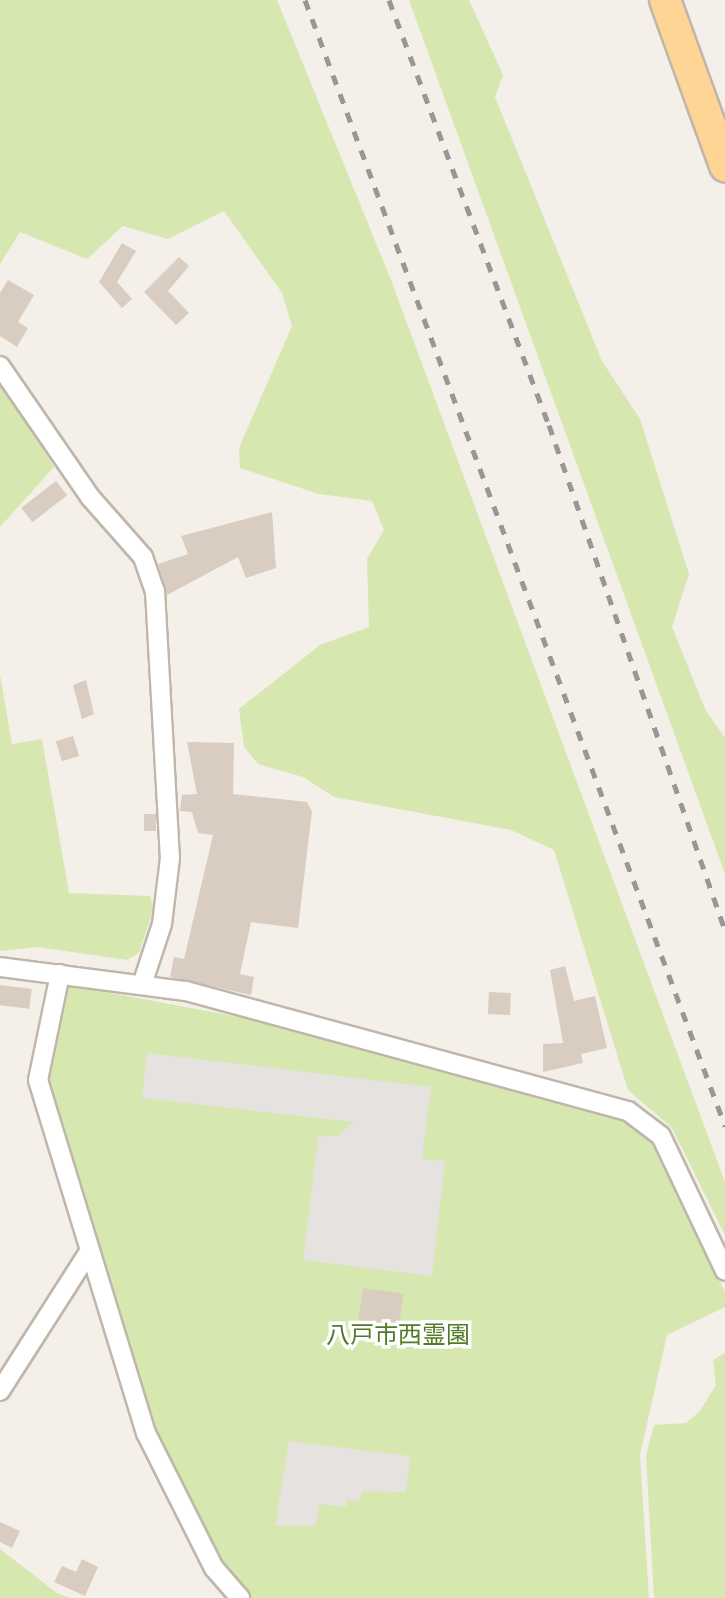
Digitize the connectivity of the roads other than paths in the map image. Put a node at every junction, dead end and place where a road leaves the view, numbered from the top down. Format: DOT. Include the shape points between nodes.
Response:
graph roads {
  1 [pos="665,0"];
  2 [pos="725,166"];
  3 [pos="0,366"];
  4 [pos="0,967"];
  5 [pos="60,974"];
  6 [pos="142,985"];
  7 [pos="90,1250"];
  8 [pos="725,1271"];
  9 [pos="0,1391"];
  10 [pos="240,1598"];
  1 -- 2 [label="main road"];
  3 -- 6 [label="street" via="90,497 143,557 155,591 170,858 162,924"];
  4 -- 5 [label="street"];
  5 -- 6 [label="street"];
  5 -- 7 [label="street" via="38,1080"];
  6 -- 8 [label="street" via="401,1047 645,1119 661,1136"];
  7 -- 9 [label="street"];
  7 -- 10 [label="street" via="146,1433 214,1568"];
}
